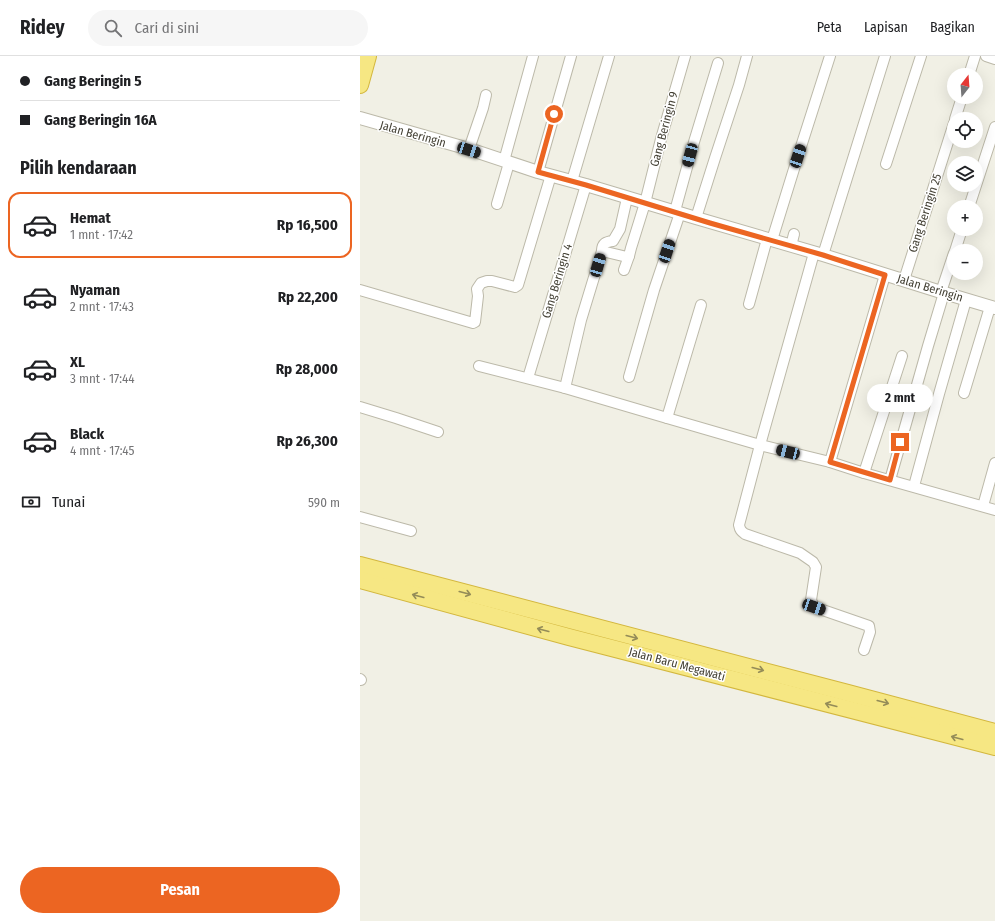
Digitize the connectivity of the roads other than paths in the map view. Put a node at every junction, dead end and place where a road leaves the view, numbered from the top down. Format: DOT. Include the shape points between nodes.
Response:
graph roads {
  1 [pos="368,56"];
  2 [pos="533,56"];
  3 [pos="571,56"];
  4 [pos="609,56"];
  5 [pos="685,56"];
  6 [pos="747,56"];
  7 [pos="830,56"];
  8 [pos="885,56"];
  9 [pos="921,56"];
  10 [pos="975,56"];
  11 [pos="986,56"];
  12 [pos="995,59"];
  13 [pos="718,64"];
  14 [pos="971,68"];
  15 [pos="360,85"];
  16 [pos="486,95"];
  17 [pos="360,118"];
  18 [pos="995,128"];
  19 [pos="947,145"];
  20 [pos="469,150"];
  21 [pos="507,162"];
  22 [pos="886,164"];
  23 [pos="538,172"];
  24 [pos="551,175"];
  25 [pos="572,181"];
  26 [pos="586,185"];
  27 [pos="627,198"];
  28 [pos="971,200"];
  29 [pos="645,203"];
  30 [pos="496,204"];
  31 [pos="677,212"];
  32 [pos="696,218"];
  33 [pos="770,240"];
  34 [pos="602,251"];
  35 [pos="818,254"];
  36 [pos="630,256"];
  37 [pos="624,270"];
  38 [pos="885,275"];
  39 [pos="947,278"];
  40 [pos="904,280"];
  41 [pos="360,290"];
  42 [pos="943,293"];
  43 [pos="966,300"];
  44 [pos="749,304"];
  45 [pos="701,305"];
  46 [pos="993,307"];
  47 [pos="902,356"];
  48 [pos="479,366"];
  49 [pos="629,377"];
  50 [pos="528,378"];
  51 [pos="565,388"];
  52 [pos="964,393"];
  53 [pos="360,407"];
  54 [pos="667,418"];
  55 [pos="438,432"];
  56 [pos="760,445"];
  57 [pos="830,462"];
  58 [pos="995,463"];
  59 [pos="864,473"];
  60 [pos="890,480"];
  61 [pos="914,486"];
  62 [pos="983,506"];
  63 [pos="995,510"];
  64 [pos="360,517"];
  65 [pos="411,531"];
  66 [pos="360,565"];
  67 [pos="360,580"];
  68 [pos="574,621"];
  69 [pos="569,637"];
  70 [pos="602,637"];
  71 [pos="864,650"];
  72 [pos="995,732"];
  73 [pos="995,748"];
  1 -- 15 [label="highway"];
  2 -- 21 [label="street"];
  3 -- 23 [label="street"];
  4 -- 25 [label="street"];
  5 -- 29 [label="street, Gang Beringin 9"];
  6 -- 32 [label="street"];
  7 -- 33 [label="street"];
  8 -- 35 [label="street"];
  9 -- 22 [label="street"];
  10 -- 14 [label="street"];
  11 -- 12 [label="street"];
  13 -- 31 [label="street" via="694,142"];
  16 -- 20 [label="street"];
  17 -- 20 [label="street, Jalan Beringin"];
  18 -- 28 [label="street"];
  19 -- 40 [label="street, Gang Beringin 25"];
  20 -- 21 [label="street, Jalan Beringin"];
  21 -- 23 [label="street, Jalan Beringin"];
  21 -- 30 [label="street"];
  23 -- 24 [label="street, Jalan Beringin"];
  24 -- 25 [label="street, Jalan Beringin"];
  24 -- 41 [label="street" via="518,285 515,287 487,281 481,283 477,289 475,322"];
  25 -- 26 [label="street, Jalan Beringin"];
  26 -- 27 [label="street, Jalan Beringin"];
  26 -- 50 [label="street, Gang Beringin 4"];
  27 -- 29 [label="street, Jalan Beringin"];
  27 -- 34 [label="street" via="618,232 612,241 604,244"];
  29 -- 31 [label="street, Jalan Beringin"];
  29 -- 36 [label="street, Gang Beringin 9"];
  31 -- 32 [label="street, Jalan Beringin"];
  31 -- 49 [label="street"];
  32 -- 33 [label="street, Jalan Beringin"];
  33 -- 35 [label="street, Jalan Beringin" via="792,240"];
  33 -- 44 [label="street"];
  34 -- 36 [label="street"];
  34 -- 51 [label="street"];
  35 -- 38 [label="street, Jalan Beringin"];
  35 -- 56 [label="street"];
  36 -- 37 [label="street, Gang Beringin 9"];
  38 -- 40 [label="street, Jalan Beringin"];
  38 -- 57 [label="street"];
  39 -- 42 [label="street"];
  40 -- 42 [label="street, Jalan Beringin"];
  42 -- 43 [label="street, Jalan Beringin"];
  42 -- 60 [label="street"];
  43 -- 46 [label="street, Jalan Beringin"];
  43 -- 61 [label="street"];
  45 -- 54 [label="street"];
  46 -- 52 [label="street"];
  47 -- 59 [label="street"];
  48 -- 50 [label="street"];
  50 -- 51 [label="street"];
  51 -- 54 [label="street"];
  53 -- 55 [label="street"];
  54 -- 56 [label="street"];
  56 -- 57 [label="street"];
  56 -- 71 [label="street" via="739,525 741,531 800,552 813,562 816,567 811,600 814,607 869,626 870,632"];
  57 -- 59 [label="street"];
  58 -- 62 [label="street"];
  59 -- 60 [label="street"];
  60 -- 61 [label="street"];
  61 -- 62 [label="street"];
  62 -- 63 [label="street"];
  64 -- 65 [label="street"];
  66 -- 68 [label="highway, Jalan Baru Megawati, one-way"];
  69 -- 67 [label="highway, Jalan Baru Megawati, one-way"];
  68 -- 69 [label="highway"];
  68 -- 70 [label="highway, Jalan Baru Megawati"];
  69 -- 70 [label="highway, Jalan Baru Megawati"];
  70 -- 72 [label="highway, Jalan Baru Megawati, one-way" via="848,693"];
  73 -- 70 [label="highway, Jalan Baru Megawati, one-way"];
}
